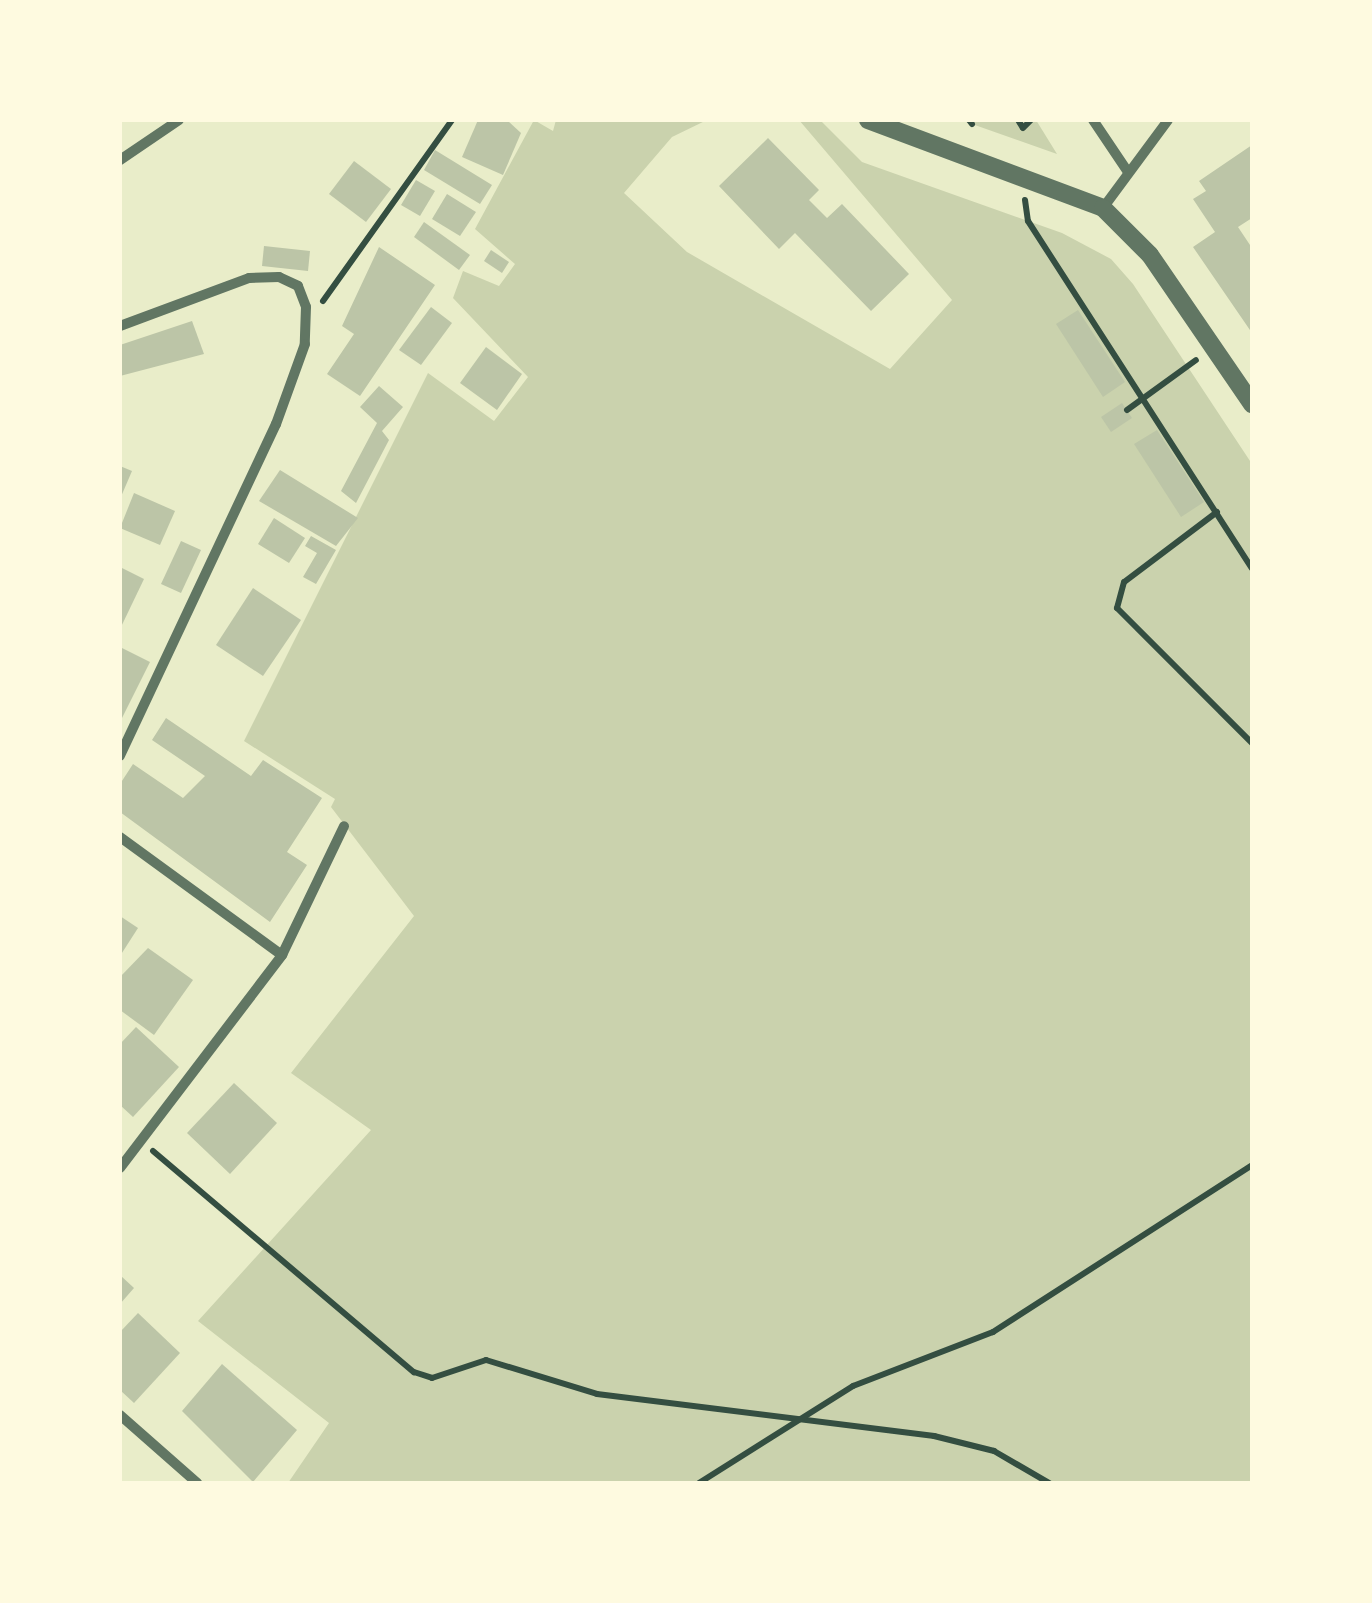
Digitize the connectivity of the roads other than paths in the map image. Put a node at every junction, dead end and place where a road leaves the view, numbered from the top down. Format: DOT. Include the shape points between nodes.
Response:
graph roads {
  1 [pos="179,120"];
  2 [pos="868,120"];
  3 [pos="1093,120"];
  4 [pos="1168,120"];
  5 [pos="120,160"];
  6 [pos="1128,172"];
  7 [pos="1104,208"];
  8 [pos="120,326"];
  9 [pos="1252,404"];
  10 [pos="120,756"];
  11 [pos="344,826"];
  12 [pos="120,837"];
  13 [pos="282,955"];
  14 [pos="120,1168"];
  15 [pos="120,1415"];
  16 [pos="197,1483"];
  1 -- 5 [label="street"];
  2 -- 7 [label="street"];
  3 -- 6 [label="street"];
  4 -- 6 [label="street"];
  6 -- 7 [label="street"];
  7 -- 9 [label="street" via="1150,254"];
  8 -- 10 [label="street" via="249,278 288,282 306,307 305,344 276,424"];
  11 -- 13 [label="street"];
  12 -- 13 [label="street"];
  13 -- 14 [label="street"];
  15 -- 16 [label="street"];
}
